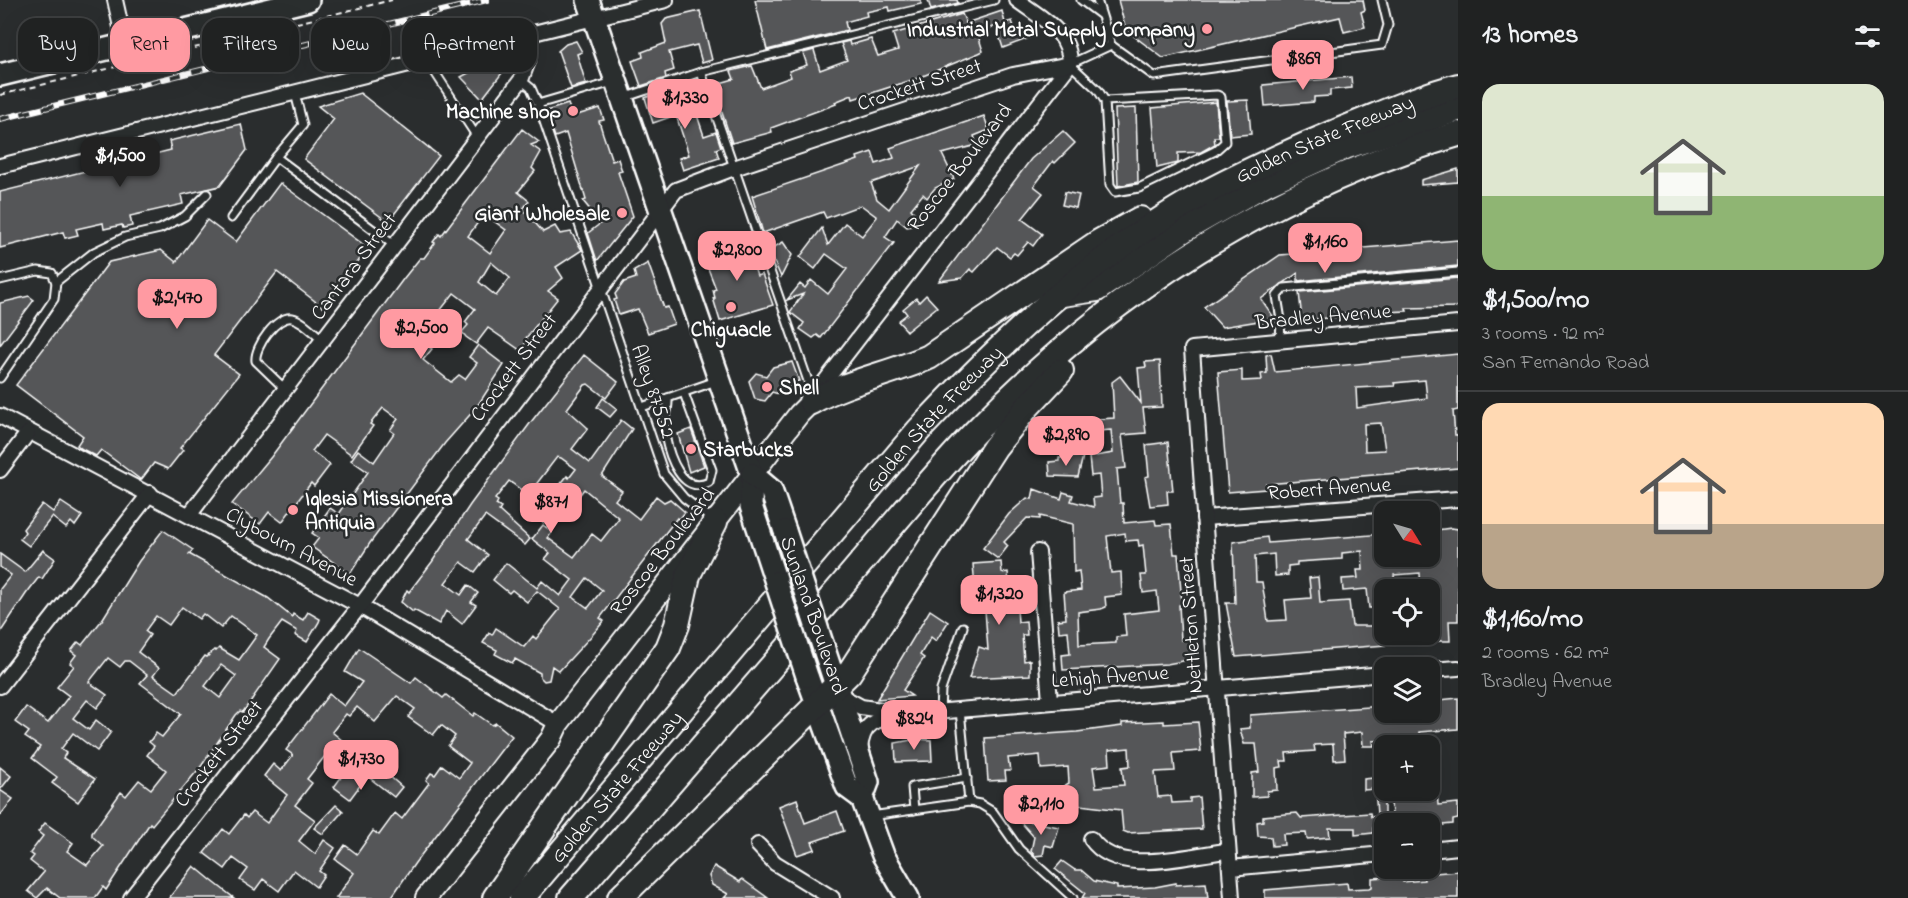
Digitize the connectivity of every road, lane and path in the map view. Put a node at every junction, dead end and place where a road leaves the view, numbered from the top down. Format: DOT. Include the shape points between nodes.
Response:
graph roads {
  1 [pos="115,0"];
  2 [pos="308,0"];
  3 [pos="392,0"];
  4 [pos="666,0"];
  5 [pos="994,0"];
  6 [pos="1017,0"];
  7 [pos="1082,0"];
  8 [pos="1097,0"];
  9 [pos="1382,0"];
  10 [pos="591,8"];
  11 [pos="1101,15"];
  12 [pos="119,18"];
  13 [pos="190,29"];
  14 [pos="537,30"];
  15 [pos="1111,45"];
  16 [pos="110,49"];
  17 [pos="1070,64"];
  18 [pos="402,66"];
  19 [pos="435,72"];
  20 [pos="524,72"];
  21 [pos="701,72"];
  22 [pos="0,75"];
  23 [pos="521,80"];
  24 [pos="1458,86"];
  25 [pos="618,90"];
  26 [pos="295,93"];
  27 [pos="0,95"];
  28 [pos="1105,101"];
  29 [pos="537,104"];
  30 [pos="1458,109"];
  31 [pos="1458,119"];
  32 [pos="1458,134"];
  33 [pos="477,137"];
  34 [pos="276,157"];
  35 [pos="0,166"];
  36 [pos="734,168"];
  37 [pos="1206,193"];
  38 [pos="207,194"];
  39 [pos="661,208"];
  40 [pos="231,218"];
  41 [pos="395,246"];
  42 [pos="1458,272"];
  43 [pos="1152,279"];
  44 [pos="0,280"];
  45 [pos="56,282"];
  46 [pos="600,287"];
  47 [pos="1060,294"];
  48 [pos="1458,324"];
  49 [pos="323,340"];
  50 [pos="1280,341"];
  51 [pos="1192,350"];
  52 [pos="0,378"];
  53 [pos="719,380"];
  54 [pos="285,389"];
  55 [pos="684,393"];
  56 [pos="814,396"];
  57 [pos="668,398"];
  58 [pos="642,406"];
  59 [pos="0,416"];
  60 [pos="28,433"];
  61 [pos="0,470"];
  62 [pos="752,474"];
  63 [pos="150,493"];
  64 [pos="1458,499"];
  65 [pos="190,514"];
  66 [pos="1204,518"];
  67 [pos="715,522"];
  68 [pos="1038,552"];
  69 [pos="360,606"];
  70 [pos="963,627"];
  71 [pos="1458,668"];
  72 [pos="1440,669"];
  73 [pos="1374,675"];
  74 [pos="0,686"];
  75 [pos="1216,689"];
  76 [pos="839,690"];
  77 [pos="1050,701"];
  78 [pos="818,705"];
  79 [pos="960,710"];
  80 [pos="940,712"];
  81 [pos="911,714"];
  82 [pos="723,723"];
  83 [pos="558,724"];
  84 [pos="860,751"];
  85 [pos="967,778"];
  86 [pos="969,802"];
  87 [pos="602,806"];
  88 [pos="866,807"];
  89 [pos="914,810"];
  90 [pos="1090,838"];
  91 [pos="758,845"];
  92 [pos="1458,847"];
  93 [pos="1440,849"];
  94 [pos="1227,851"];
  95 [pos="1374,855"];
  96 [pos="1230,868"];
  97 [pos="902,896"];
  98 [pos="131,898"];
  99 [pos="426,898"];
  100 [pos="495,898"];
  101 [pos="522,898"];
  102 [pos="538,898"];
  103 [pos="551,898"];
  104 [pos="571,898"];
  105 [pos="620,898"];
  106 [pos="832,898"];
  107 [pos="1073,898"];
  108 [pos="1232,898"];
  1 -- 12 [label="street"];
  2 -- 13 [label="main road"];
  3 -- 27 [label="path"];
  4 -- 10 [label="street"];
  5 -- 21 [label="lane"];
  6 -- 17 [label="street" via="1060,33 1070,47"];
  7 -- 11 [label="lane"];
  8 -- 11 [label="lane"];
  9 -- 15 [label="lane" via="1388,25 1382,45 1154,76"];
  10 -- 14 [label="street"];
  10 -- 25 [label="main road, Sunland Boulevard"];
  11 -- 15 [label="lane"];
  15 -- 17 [label="lane"];
  16 -- 22 [label="main road"];
  17 -- 28 [label="lane"];
  17 -- 36 [label="street, Crockett Street" via="1013,75"];
  17 -- 56 [label="street, Roscoe Boulevard"];
  18 -- 26 [label="street"];
  19 -- 33 [label="lane"];
  20 -- 23 [label="street, Cantara Street"];
  21 -- 25 [label="lane"];
  21 -- 36 [label="lane"];
  23 -- 29 [label="lane, Alley 87552" via="531,88"];
  23 -- 33 [label="street, Cantara Street"];
  24 -- 37 [label="highway, Golden State Freeway" via="1294,149"];
  25 -- 29 [label="lane"];
  25 -- 39 [label="main road, Sunland Boulevard"];
  26 -- 34 [label="lane" via="303,125"];
  26 -- 35 [label="street"];
  28 -- 28 [label="lane" via="1110,185 1114,192 1139,188 1215,152 1225,142 1221,97 1217,95"];
  29 -- 46 [label="lane, Alley 87552"];
  30 -- 47 [label="highway" via="1345,147 1266,183 1185,229 1097,289"];
  31 -- 43 [label="highway" via="1356,153 1271,192 1179,243"];
  32 -- 43 [label="highway, Golden State Freeway" via="1412,147 1317,185 1237,226"];
  33 -- 41 [label="street, Cantara Street"];
  34 -- 40 [label="lane"];
  34 -- 41 [label="lane"];
  36 -- 39 [label="street, Crockett Street" via="676,190"];
  36 -- 56 [label="lane"];
  37 -- 47 [label="highway, Golden State Freeway" via="1145,231"];
  37 -- 56 [label="highway" via="1141,219 1099,242 929,357"];
  38 -- 45 [label="lane" via="185,216 94,252"];
  39 -- 46 [label="street, Crockett Street"];
  39 -- 53 [label="main road, Sunland Boulevard"];
  41 -- 49 [label="street, Cantara Street"];
  42 -- 50 [label="lane" via="1284,288 1277,296"];
  43 -- 76 [label="highway" via="1028,406 995,447"];
  43 -- 82 [label="highway, Golden State Freeway" via="1061,350 975,432"];
  44 -- 45 [label="lane" via="38,271 52,273"];
  45 -- 52 [label="lane" via="54,299"];
  46 -- 58 [label="lane, Alley 87552"];
  46 -- 69 [label="street, Crockett Street"];
  47 -- 87 [label="highway, Golden State Freeway" via="966,380 918,431"];
  48 -- 50 [label="street, Bradley Avenue"];
  49 -- 54 [label="street, Cantara Street"];
  49 -- 54 [label="lane" via="290,317 281,320 260,345 255,355 259,366"];
  50 -- 51 [label="street, Bradley Avenue"];
  51 -- 66 [label="street, Nettleton Street"];
  53 -- 55 [label="lane"];
  53 -- 62 [label="main road, Sunland Boulevard"];
  54 -- 65 [label="street, Cantara Street"];
  55 -- 57 [label="lane"];
  55 -- 57 [label="lane" via="712,470 712,477 703,485 692,485 677,468 665,436"];
  56 -- 62 [label="main road, Roscoe Boulevard"];
  57 -- 58 [label="lane"];
  58 -- 67 [label="lane, Alley 87552" via="666,477 684,498"];
  59 -- 60 [label="street, Clybourn Avenue"];
  60 -- 61 [label="street"];
  60 -- 63 [label="street, Clybourn Avenue"];
  62 -- 67 [label="main road, Roscoe Boulevard"];
  62 -- 76 [label="main road, Sunland Boulevard, bridge" via="771,490"];
  62 -- 78 [label="main road, Sunland Boulevard, bridge" via="751,506"];
  63 -- 65 [label="street, Clybourn Avenue"];
  63 -- 74 [label="street"];
  64 -- 66 [label="street, Robert Avenue"];
  65 -- 69 [label="street, Clybourn Avenue"];
  66 -- 75 [label="street, Nettleton Street"];
  67 -- 83 [label="main road, Roscoe Boulevard"];
  67 -- 100 [label="highway" via="688,575 677,625 662,658"];
  68 -- 77 [label="street"];
  69 -- 83 [label="street, Clybourn Avenue"];
  69 -- 98 [label="street, Crockett Street"];
  70 -- 80 [label="lane" via="941,690"];
  71 -- 72 [label="street"];
  73 -- 75 [label="street, Lehigh Avenue"];
  75 -- 77 [label="street, Lehigh Avenue"];
  75 -- 94 [label="street, Nettleton Street"];
  76 -- 78 [label="highway"];
  76 -- 81 [label="street, Lehigh Avenue" via="861,707"];
  76 -- 84 [label="main road, Sunland Boulevard"];
  77 -- 79 [label="street, Lehigh Avenue"];
  78 -- 88 [label="main road, Sunland Boulevard" via="847,787"];
  78 -- 105 [label="highway"];
  79 -- 80 [label="street, Lehigh Avenue"];
  79 -- 85 [label="lane"];
  80 -- 81 [label="street, Lehigh Avenue"];
  81 -- 84 [label="street, Lehigh Avenue" via="876,720 867,726"];
  82 -- 103 [label="highway" via="691,736"];
  82 -- 104 [label="highway, Golden State Freeway"];
  83 -- 99 [label="main road, Roscoe Boulevard" via="551,739"];
  84 -- 88 [label="main road, Sunland Boulevard" via="868,782"];
  85 -- 86 [label="lane"];
  85 -- 89 [label="lane" via="912,787"];
  86 -- 89 [label="lane"];
  86 -- 107 [label="lane" via="993,812 1019,849"];
  87 -- 101 [label="highway, Golden State Freeway"];
  87 -- 102 [label="highway" via="598,830"];
  88 -- 89 [label="lane"];
  88 -- 97 [label="main road, Sunland Boulevard"];
  90 -- 94 [label="street" via="1110,857 1137,862"];
  91 -- 106 [label="street" via="775,863"];
  92 -- 93 [label="street"];
  94 -- 96 [label="street, Nettleton Street"];
  95 -- 96 [label="street"];
  96 -- 108 [label="street, Nettleton Street"];
}
